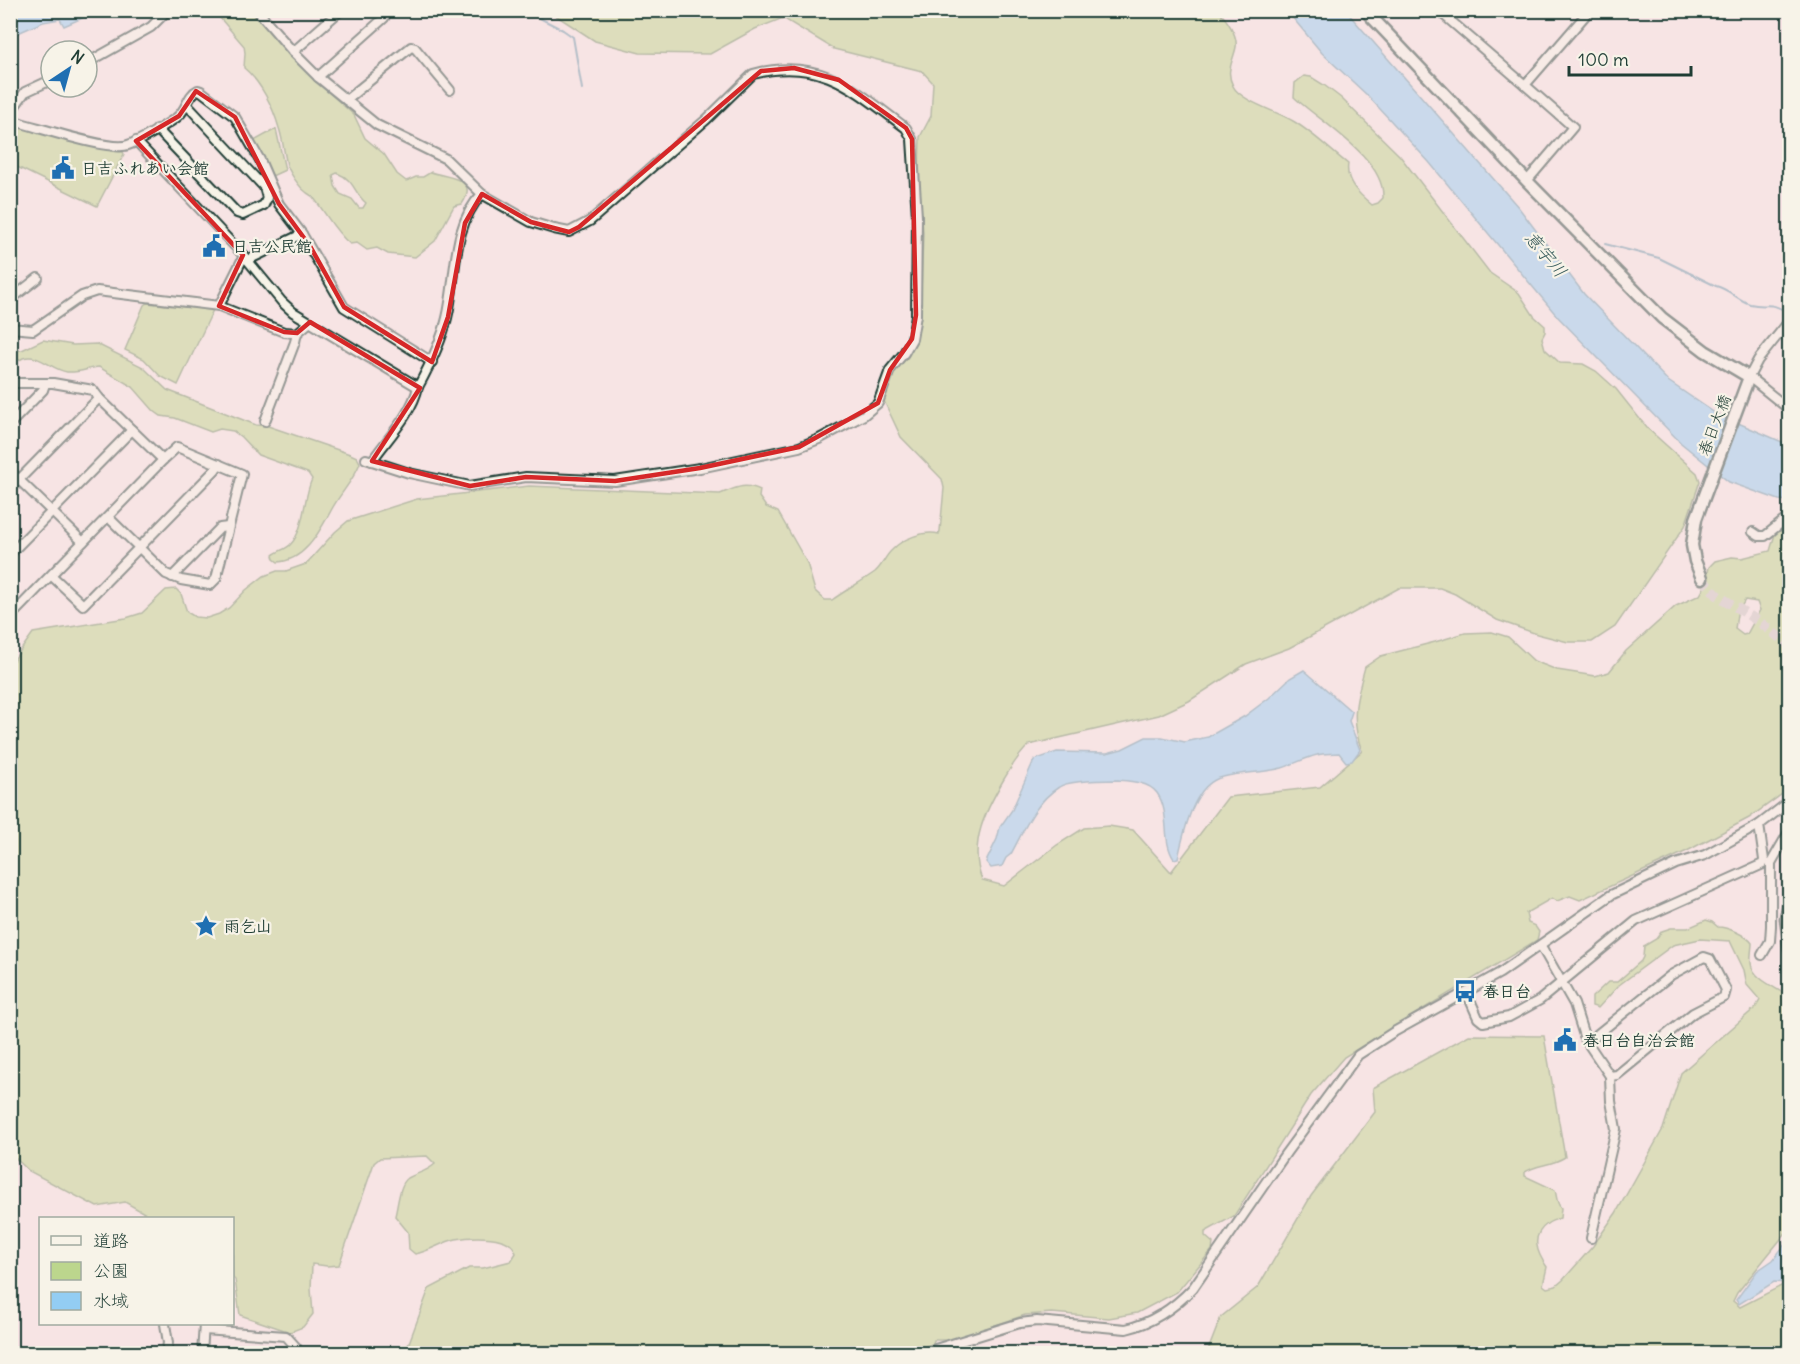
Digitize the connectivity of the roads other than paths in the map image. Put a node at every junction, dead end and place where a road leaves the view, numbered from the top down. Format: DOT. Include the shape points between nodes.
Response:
graph roads {
  1 [pos="168,10"];
  2 [pos="257,10"];
  3 [pos="341,10"];
  4 [pos="384,10"];
  5 [pos="1365,10"];
  6 [pos="1438,10"];
  7 [pos="1590,10"];
  8 [pos="293,52"];
  9 [pos="99,56"];
  10 [pos="318,78"];
  11 [pos="1525,85"];
  12 [pos="39,86"];
  13 [pos="450,90"];
  14 [pos="346,100"];
  15 [pos="188,105"];
  16 [pos="10,113"];
  17 [pos="10,117"];
  18 [pos="158,129"];
  19 [pos="136,141"];
  20 [pos="1527,181"];
  21 [pos="482,194"];
  22 [pos="302,234"];
  23 [pos="246,258"];
  24 [pos="38,278"];
  25 [pos="10,303"];
  26 [pos="219,306"];
  27 [pos="1790,320"];
  28 [pos="310,322"];
  29 [pos="10,328"];
  30 [pos="297,333"];
  31 [pos="432,362"];
  32 [pos="1748,380"];
  33 [pos="10,382"];
  34 [pos="45,384"];
  35 [pos="418,387"];
  36 [pos="99,398"];
  37 [pos="1790,410"];
  38 [pos="265,420"];
  39 [pos="10,424"];
  40 [pos="132,430"];
  41 [pos="163,460"];
  42 [pos="219,464"];
  43 [pos="10,471"];
  44 [pos="20,480"];
  45 [pos="10,489"];
  46 [pos="52,512"];
  47 [pos="1790,516"];
  48 [pos="108,517"];
  49 [pos="228,527"];
  50 [pos="1753,532"];
  51 [pos="83,542"];
  52 [pos="139,548"];
  53 [pos="10,554"];
  54 [pos="52,576"];
  55 [pos="172,577"];
  56 [pos="1702,578"];
  57 [pos="10,617"];
  58 [pos="1790,801"];
  59 [pos="1759,825"];
  60 [pos="1790,830"];
  61 [pos="1767,863"];
  62 [pos="1790,897"];
  63 [pos="1541,946"];
  64 [pos="1790,949"];
  65 [pos="1762,955"];
  66 [pos="1563,982"];
  67 [pos="1467,993"];
  68 [pos="1585,1039"];
  69 [pos="1610,1076"];
  70 [pos="1591,1238"];
  71 [pos="165,1325"];
  72 [pos="204,1327"];
  73 [pos="166,1353"];
  74 [pos="202,1353"];
  75 [pos="294,1353"];
  76 [pos="919,1353"];
  1 -- 9 [label="street" via="151,27"];
  2 -- 8 [label="street"];
  3 -- 8 [label="street"];
  4 -- 10 [label="street" via="384,18"];
  5 -- 20 [label="street"];
  6 -- 11 [label="street"];
  7 -- 11 [label="street"];
  8 -- 10 [label="street"];
  10 -- 14 [label="street"];
  11 -- 20 [label="street" via="1573,127"];
  12 -- 16 [label="street" via="25,92"];
  13 -- 14 [label="street" via="411,47"];
  14 -- 21 [label="street" via="377,125 446,159"];
  15 -- 18 [label="street"];
  15 -- 18 [label="street" via="264,187 264,205 243,215 237,213"];
  15 -- 22 [label="street" via="198,90 232,114 260,160 279,204"];
  17 -- 19 [label="street" via="16,122 106,145 127,146"];
  18 -- 19 [label="street"];
  19 -- 23 [label="street"];
  20 -- 32 [label="street" via="1662,318"];
  21 -- 31 [label="street" via="465,223 448,317"];
  21 -- 35 [label="street" via="531,222 568,232 590,221 753,74 794,68 820,72 856,90 906,128 912,139 916,217 916,315 912,339 890,370 878,403 819,439 778,453 615,481 526,477 470,486 369,460 407,412"];
  22 -- 23 [label="street"];
  22 -- 31 [label="street" via="344,307"];
  23 -- 26 [label="street"];
  23 -- 28 [label="street" via="282,302"];
  24 -- 25 [label="street"];
  26 -- 29 [label="street" via="97,291 82,296 33,330"];
  26 -- 30 [label="street" via="284,332"];
  27 -- 32 [label="street" via="1758,360"];
  28 -- 30 [label="street"];
  28 -- 35 [label="street"];
  30 -- 38 [label="street"];
  31 -- 35 [label="street"];
  32 -- 37 [label="street"];
  32 -- 56 [label="street, 春日大橋" via="1698,513 1693,539"];
  33 -- 34 [label="street"];
  34 -- 36 [label="street" via="93,390"];
  34 -- 39 [label="street"];
  36 -- 40 [label="street"];
  36 -- 44 [label="street"];
  40 -- 41 [label="street"];
  40 -- 46 [label="street"];
  41 -- 42 [label="street" via="177,447"];
  41 -- 48 [label="street"];
  42 -- 49 [label="street" via="242,474"];
  42 -- 52 [label="street"];
  43 -- 44 [label="street"];
  44 -- 45 [label="street"];
  44 -- 46 [label="street"];
  46 -- 51 [label="street"];
  46 -- 53 [label="street"];
  47 -- 50 [label="street" via="1765,536"];
  48 -- 51 [label="street"];
  48 -- 52 [label="street"];
  49 -- 55 [label="street" via="220,528"];
  49 -- 55 [label="street" via="216,579 210,585"];
  51 -- 54 [label="street"];
  52 -- 54 [label="street" via="83,605"];
  52 -- 55 [label="street"];
  54 -- 57 [label="street"];
  58 -- 59 [label="street"];
  59 -- 61 [label="street"];
  59 -- 63 [label="street" via="1705,855 1676,864 1611,895"];
  60 -- 61 [label="street"];
  61 -- 65 [label="street" via="1771,926 1770,941"];
  61 -- 66 [label="street" via="1636,921"];
  62 -- 64 [label="street" via="1786,919"];
  63 -- 66 [label="street"];
  63 -- 67 [label="street"];
  66 -- 67 [label="street" via="1509,1017 1488,1022 1478,1018"];
  66 -- 68 [label="street"];
  67 -- 76 [label="street" via="1358,1055 1201,1278 1176,1305 1126,1329 1037,1321"];
  68 -- 69 [label="street"];
  68 -- 69 [label="street" via="1594,1037 1671,975 1704,957 1710,959 1726,990 1724,997 1693,1013 1617,1075"];
  69 -- 70 [label="street" via="1616,1129"];
  71 -- 73 [label="street"];
  72 -- 74 [label="street"];
  72 -- 75 [label="street" via="286,1336 296,1347"];
}
